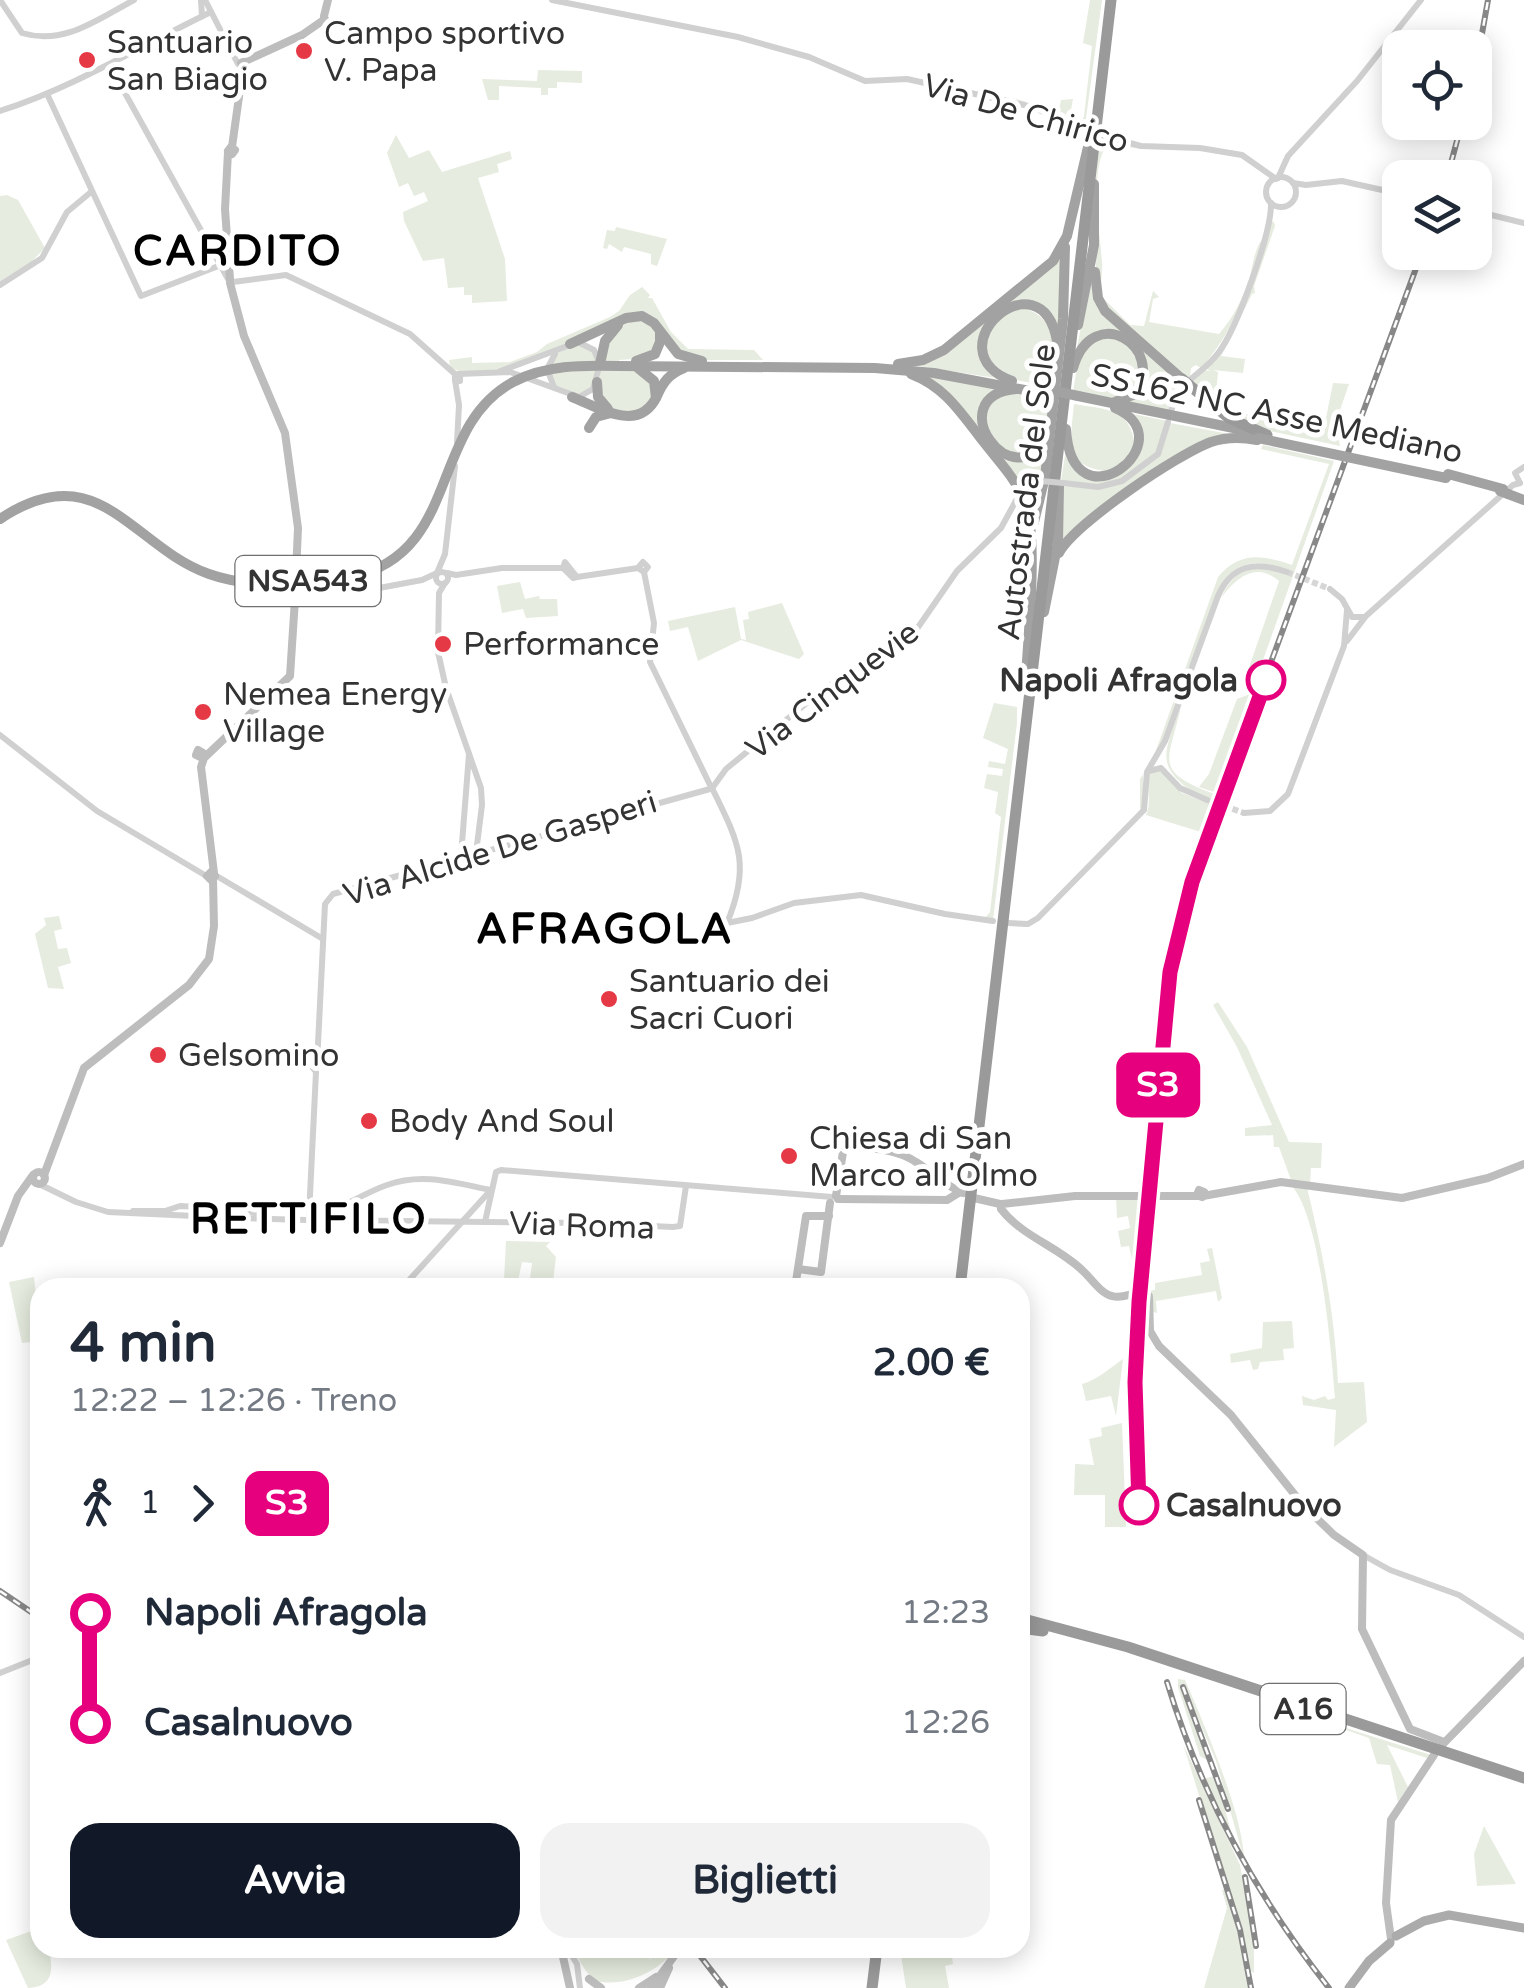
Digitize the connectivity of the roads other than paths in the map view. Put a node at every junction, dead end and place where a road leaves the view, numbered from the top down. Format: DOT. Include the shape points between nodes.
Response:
graph roads {
  1 [pos="0,0"];
  2 [pos="134,0"];
  3 [pos="203,0"];
  4 [pos="552,0"];
  5 [pos="1108,0"];
  6 [pos="1421,0"];
  7 [pos="211,12"];
  8 [pos="326,12"];
  9 [pos="202,16"];
  10 [pos="110,66"];
  11 [pos="242,66"];
  12 [pos="48,96"];
  13 [pos="0,111"];
  14 [pos="1092,138"];
  15 [pos="1280,180"];
  16 [pos="1306,185"];
  17 [pos="1382,190"];
  18 [pos="92,192"];
  19 [pos="1296,195"];
  20 [pos="1271,203"];
  21 [pos="1280,207"];
  22 [pos="1492,215"];
  23 [pos="1270,219"];
  24 [pos="1524,223"];
  25 [pos="1067,236"];
  26 [pos="1094,245"];
  27 [pos="221,265"];
  28 [pos="232,280"];
  29 [pos="0,285"];
  30 [pos="626,318"];
  31 [pos="658,327"];
  32 [pos="567,346"];
  33 [pos="1058,359"];
  34 [pos="707,363"];
  35 [pos="600,364"];
  36 [pos="617,364"];
  37 [pos="632,364"];
  38 [pos="690,366"];
  39 [pos="890,367"];
  40 [pos="1073,368"];
  41 [pos="498,372"];
  42 [pos="457,379"];
  43 [pos="597,382"];
  44 [pos="1186,382"];
  45 [pos="1032,389"];
  46 [pos="569,395"];
  47 [pos="1078,398"];
  48 [pos="656,399"];
  49 [pos="1102,401"];
  50 [pos="1114,408"];
  51 [pos="1170,412"];
  52 [pos="613,413"];
  53 [pos="1168,422"];
  54 [pos="589,428"];
  55 [pos="1050,428"];
  56 [pos="1066,429"];
  57 [pos="1261,436"];
  58 [pos="1305,448"];
  59 [pos="1524,467"];
  60 [pos="1447,476"];
  61 [pos="1516,488"];
  62 [pos="0,517"];
  63 [pos="1030,551"];
  64 [pos="444,560"];
  65 [pos="1055,564"];
  66 [pos="1287,572"];
  67 [pos="458,575"];
  68 [pos="443,578"];
  69 [pos="424,580"];
  70 [pos="1330,590"];
  71 [pos="439,593"];
  72 [pos="303,598"];
  73 [pos="1347,610"];
  74 [pos="1366,616"];
  75 [pos="1344,646"];
  76 [pos="1026,677"];
  77 [pos="1029,702"];
  78 [pos="0,736"];
  79 [pos="1165,741"];
  80 [pos="212,750"];
  81 [pos="470,754"];
  82 [pos="200,758"];
  83 [pos="1146,776"];
  84 [pos="1173,782"];
  85 [pos="481,788"];
  86 [pos="490,788"];
  87 [pos="712,788"];
  88 [pos="1207,800"];
  89 [pos="1244,813"];
  90 [pos="476,853"];
  91 [pos="461,857"];
  92 [pos="210,874"];
  93 [pos="994,921"];
  94 [pos="1008,923"];
  95 [pos="323,939"];
  96 [pos="1524,1164"];
  97 [pos="39,1178"];
  98 [pos="690,1189"];
  99 [pos="491,1190"];
  100 [pos="974,1198"];
  101 [pos="485,1200"];
  102 [pos="831,1203"];
  103 [pos="177,1207"];
  104 [pos="1002,1207"];
  105 [pos="238,1213"];
  106 [pos="177,1216"];
  107 [pos="316,1218"];
  108 [pos="462,1222"];
  109 [pos="485,1222"];
  110 [pos="0,1244"];
  111 [pos="798,1269"];
  112 [pos="411,1278"];
  113 [pos="797,1278"];
  114 [pos="958,1278"];
  115 [pos="958,1278"];
  116 [pos="1363,1554"];
  117 [pos="1030,1628"];
  118 [pos="1524,1637"];
  119 [pos="30,1661"];
  120 [pos="1524,1661"];
  121 [pos="0,1673"];
  122 [pos="1439,1748"];
  123 [pos="1524,1780"];
  124 [pos="1389,1922"];
  125 [pos="1524,1928"];
  126 [pos="1410,1929"];
  127 [pos="1392,1942"];
  128 [pos="565,1958"];
  129 [pos="672,1958"];
  130 [pos="673,1958"];
  131 [pos="879,1958"];
  132 [pos="575,1960"];
  133 [pos="663,1970"];
  134 [pos="589,1979"];
  135 [pos="653,1987"];
  136 [pos="570,1988"];
  137 [pos="580,1988"];
  138 [pos="598,1988"];
  139 [pos="640,1988"];
  140 [pos="875,1988"];
  141 [pos="1350,1988"];
  1 -- 2 [label="street" via="22,33 50,39"];
  3 -- 7 [label="street"];
  3 -- 9 [label="street"];
  4 -- 14 [label="street, Via De Chirico" via="774,47 864,81 906,79 1033,108"];
  5 -- 14 [label="highway, Autostrada del Sole"];
  6 -- 15 [label="street" via="1357,82 1300,140"];
  7 -- 9 [label="street"];
  7 -- 11 [label="street"];
  8 -- 11 [label="main road" via="314,28"];
  9 -- 10 [label="street"];
  10 -- 12 [label="street"];
  10 -- 27 [label="street"];
  11 -- 28 [label="main road" via="224,209"];
  12 -- 13 [label="street"];
  12 -- 18 [label="street"];
  14 -- 15 [label="street, Via De Chirico" via="1242,155"];
  14 -- 25 [label="highway"];
  14 -- 26 [label="highway"];
  14 -- 76 [label="highway, Autostrada del Sole"];
  14 -- 77 [label="highway, Autostrada del Sole"];
  15 -- 16 [label="street, Via De Chirico"];
  15 -- 19 [label="street"];
  15 -- 20 [label="street" via="1266,194"];
  16 -- 17 [label="street, Via De Chirico" via="1342,181"];
  16 -- 19 [label="street"];
  18 -- 27 [label="street" via="141,296"];
  18 -- 29 [label="street" via="67,212 42,258"];
  19 -- 21 [label="street"];
  20 -- 21 [label="street"];
  20 -- 23 [label="street"];
  21 -- 23 [label="street"];
  22 -- 24 [label="street"];
  23 -- 51 [label="street" via="1226,342 1177,392"];
  25 -- 33 [label="highway"];
  25 -- 39 [label="highway" via="1045,270 944,350"];
  26 -- 40 [label="highway"];
  26 -- 44 [label="highway" via="1096,290 1105,312"];
  27 -- 28 [label="street"];
  28 -- 42 [label="street" via="286,274 410,334"];
  28 -- 72 [label="main road" via="244,336 285,432 298,528 296,584"];
  30 -- 31 [label="highway" via="642,316"];
  30 -- 32 [label="highway"];
  30 -- 35 [label="highway" via="608,336"];
  31 -- 34 [label="highway" via="678,354"];
  31 -- 37 [label="highway" via="657,351"];
  32 -- 35 [label="street" via="589,346"];
  32 -- 41 [label="street"];
  32 -- 46 [label="street" via="552,356 547,374"];
  33 -- 45 [label="highway" via="1054,328 1040,310 1016,305 993,317 984,336 988,362 1002,377"];
  33 -- 55 [label="highway"];
  34 -- 37 [label="highway, SS162 NC Asse Mediano"];
  34 -- 39 [label="highway, SS162 NC Asse Mediano"];
  35 -- 43 [label="street"];
  36 -- 37 [label="highway, SS162 NC Asse Mediano"];
  36 -- 62 [label="highway, SS162 NC Asse Mediano / NSA543, bridge" via="538,372 504,388 463,435 416,539 389,562 355,576 273,584 210,575 120,514 76,498 41,500"];
  36 -- 62 [label="highway, SS162 NC Asse Mediano / NSA543, bridge" via="553,365 492,392 468,416 410,537 357,572 292,579 208,572 132,518 81,495 44,496"];
  37 -- 38 [label="highway, SS162 NC Asse Mediano"];
  37 -- 48 [label="highway" via="650,375"];
  38 -- 39 [label="highway, SS162 NC Asse Mediano"];
  38 -- 48 [label="highway" via="667,379"];
  39 -- 45 [label="highway, SS162 NC Asse Mediano"];
  39 -- 63 [label="highway" via="929,382 955,404 1024,498"];
  40 -- 49 [label="highway" via="1082,345 1094,336 1131,342 1143,366 1139,388 1128,399"];
  40 -- 56 [label="highway"];
  41 -- 42 [label="street"];
  41 -- 46 [label="street"];
  42 -- 64 [label="street" via="459,430"];
  43 -- 46 [label="street" via="587,394"];
  43 -- 52 [label="highway" via="600,400"];
  44 -- 57 [label="highway"];
  45 -- 47 [label="highway, SS162 NC Asse Mediano, bridge"];
  45 -- 55 [label="highway" via="1004,391 989,402 982,420 986,438 1016,456 1038,448"];
  46 -- 52 [label="highway"];
  46 -- 54 [label="street" via="586,411"];
  47 -- 49 [label="highway, SS162 NC Asse Mediano"];
  47 -- 50 [label="highway, SS162 NC Asse Mediano"];
  48 -- 52 [label="highway" via="636,417"];
  49 -- 57 [label="highway, SS162 NC Asse Mediano"];
  50 -- 56 [label="highway" via="1127,415 1138,438 1133,460 1121,472 1103,476 1080,468"];
  50 -- 57 [label="highway, SS162 NC Asse Mediano"];
  52 -- 54 [label="highway" via="596,416"];
  53 -- 87 [label="street, Via Cinquevie, bridge" via="1158,454 1122,481 1098,488 1031,482 912,636 808,702"];
  55 -- 63 [label="highway"];
  56 -- 65 [label="highway"];
  57 -- 58 [label="highway, bridge"];
  57 -- 60 [label="highway, SS162 NC Asse Mediano, bridge"];
  57 -- 65 [label="highway" via="1196,448 1075,530"];
  58 -- 60 [label="highway, SS162 NC Asse Mediano, bridge"];
  59 -- 61 [label="street" via="1517,470"];
  60 -- 61 [label="highway, SS162 NC Asse Mediano"];
  61 -- 74 [label="street"];
  63 -- 76 [label="highway"];
  64 -- 67 [label="street"];
  64 -- 68 [label="street"];
  65 -- 77 [label="highway"];
  66 -- 79 [label="street" via="1257,564 1228,578"];
  67 -- 68 [label="street"];
  67 -- 87 [label="street" via="560,566 572,578 641,570 654,630 650,662"];
  68 -- 69 [label="street"];
  68 -- 71 [label="street"];
  69 -- 71 [label="street"];
  69 -- 72 [label="street"];
  70 -- 73 [label="street"];
  71 -- 81 [label="street" via="438,651"];
  72 -- 80 [label="main road" via="294,614 290,676"];
  73 -- 74 [label="street" via="1354,618"];
  73 -- 75 [label="street"];
  74 -- 75 [label="street"];
  75 -- 89 [label="street" via="1288,794 1270,811"];
  76 -- 114 [label="highway, Autostrada del Sole"];
  77 -- 115 [label="highway, Autostrada del Sole"];
  78 -- 92 [label="street" via="97,811"];
  79 -- 83 [label="street"];
  79 -- 84 [label="street"];
  80 -- 82 [label="main road"];
  80 -- 82 [label="main road"];
  81 -- 85 [label="street"];
  81 -- 91 [label="street"];
  82 -- 92 [label="main road"];
  83 -- 84 [label="street" via="1159,768"];
  83 -- 94 [label="street" via="1140,815 1038,918"];
  84 -- 88 [label="street"];
  85 -- 86 [label="street"];
  85 -- 90 [label="street"];
  87 -- 90 [label="street, Via Alcide De Gasperi"];
  87 -- 93 [label="street" via="742,859 727,924 794,902 862,895"];
  90 -- 91 [label="street, Via Alcide De Gasperi"];
  91 -- 95 [label="street, Via Alcide De Gasperi" via="333,894"];
  92 -- 95 [label="street"];
  92 -- 97 [label="main road" via="209,960 189,985 84,1068"];
  95 -- 107 [label="street"];
  96 -- 104 [label="main road" via="1402,1198 1282,1182"];
  97 -- 103 [label="street" via="108,1209"];
  97 -- 106 [label="street" via="76,1202 108,1212"];
  97 -- 110 [label="main road" via="17,1199"];
  98 -- 99 [label="street" via="507,1170 496,1172"];
  98 -- 102 [label="street"];
  98 -- 109 [label="street, Via Roma" via="679,1227"];
  99 -- 101 [label="street"];
  99 -- 107 [label="street" via="413,1179"];
  100 -- 104 [label="main road"];
  101 -- 108 [label="street"];
  101 -- 109 [label="street"];
  102 -- 102 [label="main road" via="948,1200 961,1193 905,1157 844,1146"];
  102 -- 111 [label="main road" via="806,1216"];
  102 -- 111 [label="main road" via="821,1272"];
  103 -- 105 [label="street"];
  103 -- 106 [label="street"];
  104 -- 116 [label="main road" via="1023,1232 1074,1262 1108,1295 1147,1293 1150,1332 1159,1346 1230,1415 1303,1505"];
  105 -- 106 [label="street"];
  105 -- 107 [label="street"];
  105 -- 107 [label="street"];
  107 -- 108 [label="street, Via Roma"];
  108 -- 109 [label="street, Via Roma"];
  108 -- 112 [label="street"];
  111 -- 113 [label="main road"];
  116 -- 118 [label="street" via="1450,1590"];
  116 -- 122 [label="main road" via="1362,1629 1410,1729"];
  117 -- 123 [label="highway, A16" via="1128,1650"];
  119 -- 121 [label="street"];
  120 -- 122 [label="main road"];
  122 -- 124 [label="main road" via="1391,1820"];
  124 -- 126 [label="main road" via="1398,1932"];
  124 -- 127 [label="main road"];
  125 -- 126 [label="main road" via="1448,1915"];
  126 -- 127 [label="main road"];
  127 -- 141 [label="main road"];
  128 -- 136 [label="main road"];
  129 -- 133 [label="main road"];
  130 -- 135 [label="main road"];
  131 -- 140 [label="highway"];
  132 -- 134 [label="street"];
  132 -- 137 [label="street"];
  133 -- 135 [label="main road"];
  133 -- 139 [label="main road"];
  134 -- 138 [label="main road"];
}
